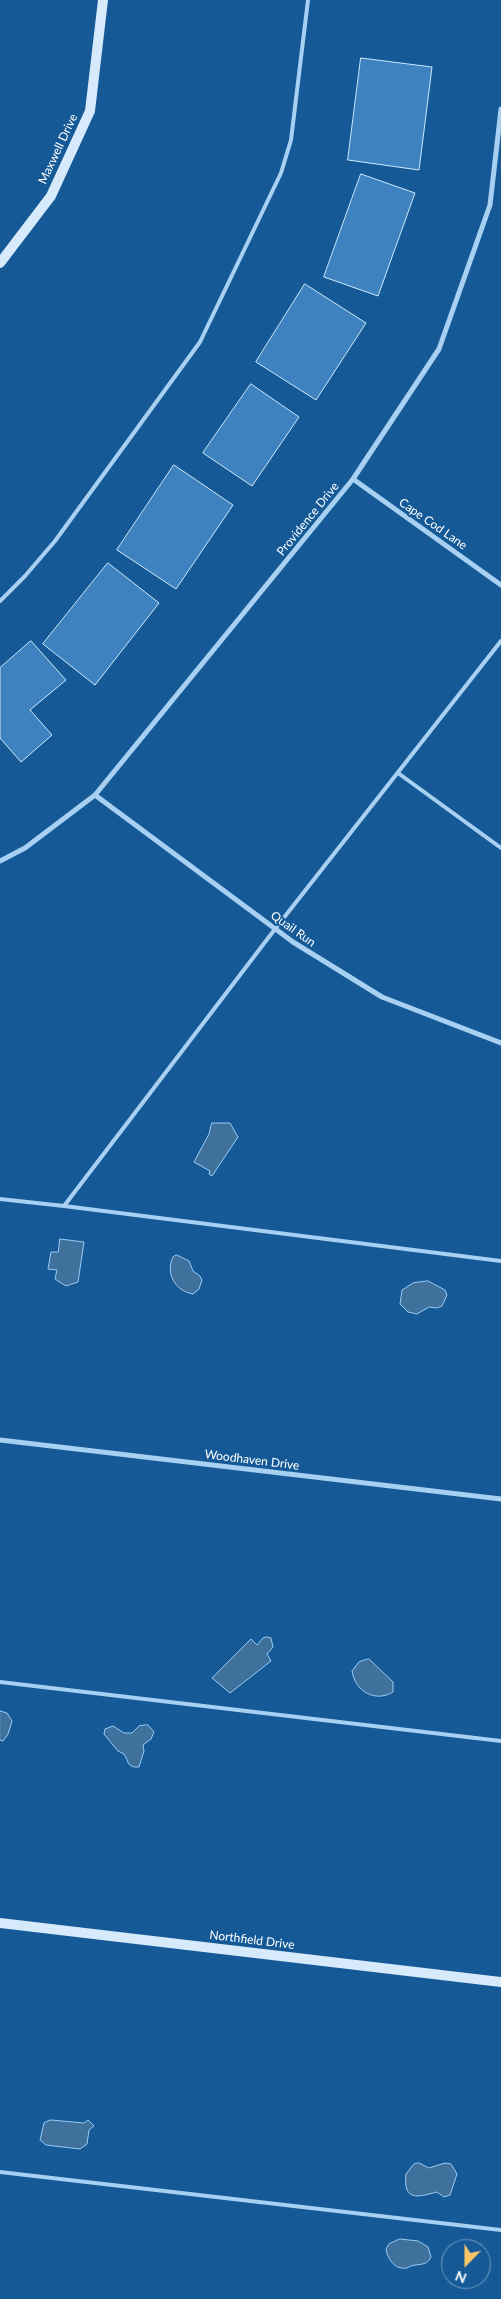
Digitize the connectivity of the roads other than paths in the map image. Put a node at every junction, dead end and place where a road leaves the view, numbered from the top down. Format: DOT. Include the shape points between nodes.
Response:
graph roads {
  1 [pos="103,0"];
  2 [pos="308,0"];
  3 [pos="501,108"];
  4 [pos="0,263"];
  5 [pos="353,480"];
  6 [pos="501,585"];
  7 [pos="0,601"];
  8 [pos="501,641"];
  9 [pos="398,773"];
  10 [pos="95,795"];
  11 [pos="501,848"];
  12 [pos="0,861"];
  13 [pos="275,929"];
  14 [pos="501,1043"];
  15 [pos="0,1199"];
  16 [pos="64,1206"];
  17 [pos="501,1261"];
  18 [pos="0,1440"];
  19 [pos="501,1499"];
  20 [pos="0,1682"];
  21 [pos="501,1741"];
  22 [pos="0,1923"];
  23 [pos="501,1982"];
  24 [pos="0,2172"];
  25 [pos="501,2230"];
  1 -- 4 [label="street, Maxwell Drive" via="90,111 51,196"];
  2 -- 7 [label="lane" via="291,140 281,173 200,342 55,541"];
  3 -- 5 [label="street, Providence Drive" via="490,205 439,349"];
  5 -- 6 [label="street, Cape Cod Lane"];
  5 -- 10 [label="street, Providence Drive"];
  8 -- 9 [label="lane"];
  9 -- 11 [label="lane"];
  9 -- 13 [label="lane"];
  10 -- 12 [label="street, Providence Drive" via="25,848"];
  10 -- 13 [label="street, Quail Run"];
  13 -- 14 [label="street, Quail Run" via="382,997"];
  13 -- 16 [label="lane"];
  15 -- 16 [label="lane"];
  16 -- 17 [label="lane"];
  18 -- 19 [label="street, Woodhaven Drive"];
  20 -- 21 [label="lane"];
  22 -- 23 [label="street, Northfield Drive"];
  24 -- 25 [label="lane"];
}
